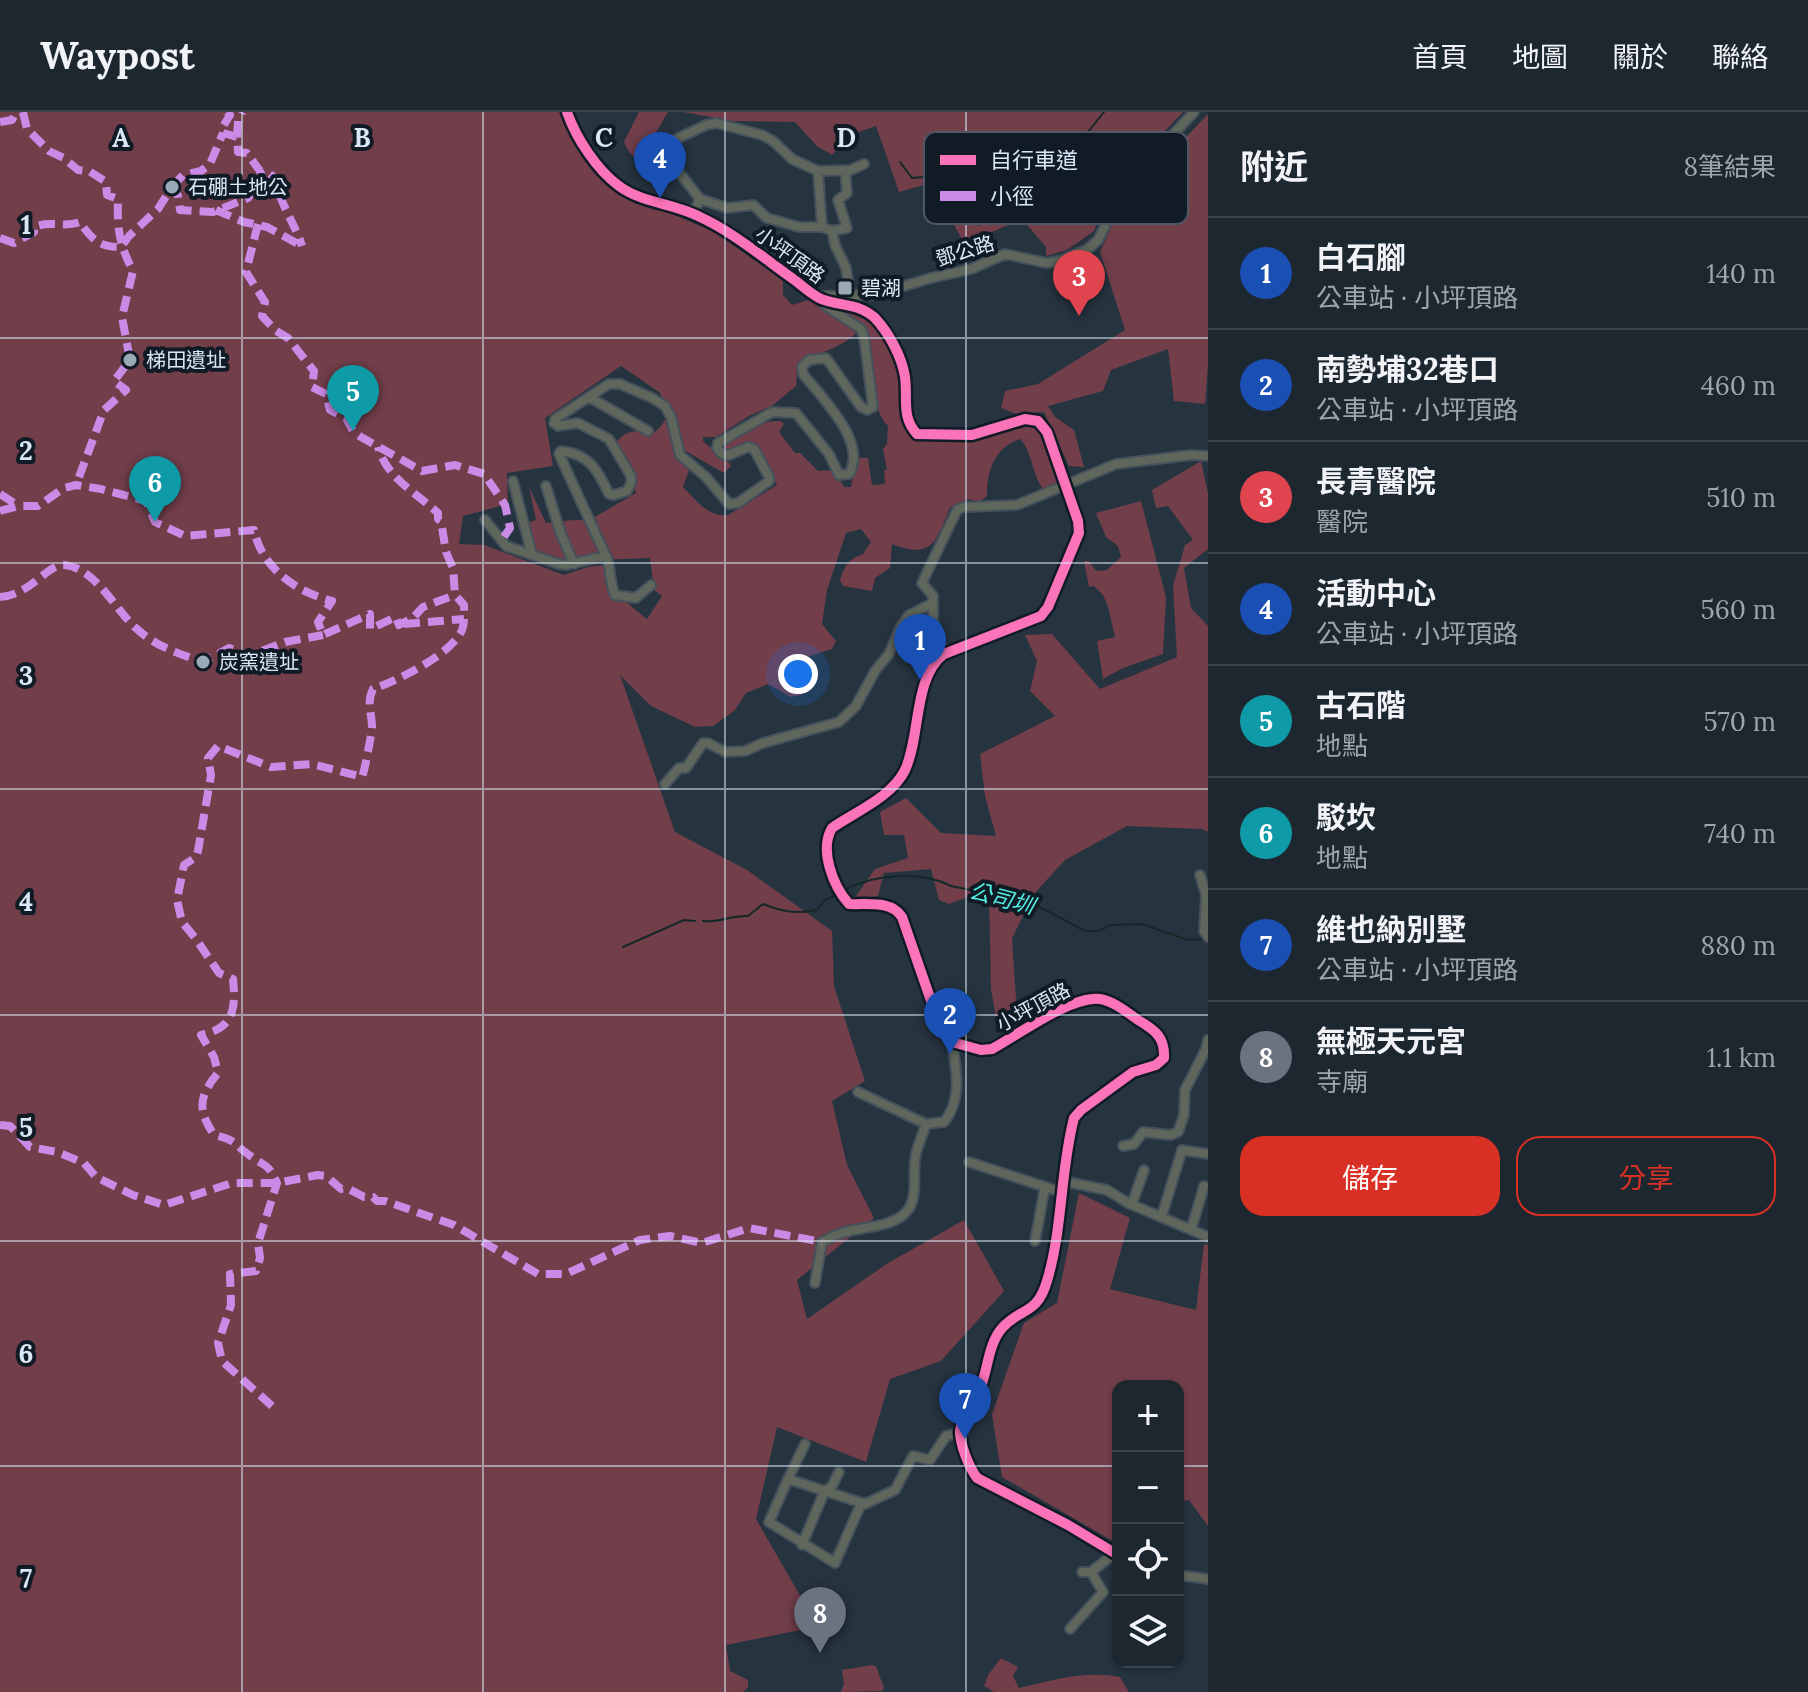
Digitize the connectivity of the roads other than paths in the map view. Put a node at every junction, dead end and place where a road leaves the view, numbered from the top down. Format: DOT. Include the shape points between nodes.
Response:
graph roads {
  1 [pos="567,112"];
  2 [pos="1194,112"];
  3 [pos="1175,132"];
  4 [pos="864,164"];
  5 [pos="845,170"];
  6 [pos="818,171"];
  7 [pos="700,199"];
  8 [pos="693,214"];
  9 [pos="1106,224"];
  10 [pos="827,229"];
  11 [pos="850,295"];
  12 [pos="820,298"];
  13 [pos="589,397"];
  14 [pos="648,431"];
  15 [pos="1208,456"];
  16 [pos="513,481"];
  17 [pos="1065,485"];
  18 [pos="546,486"];
  19 [pos="485,520"];
  20 [pos="532,555"];
  21 [pos="606,556"];
  22 [pos="574,564"];
  23 [pos="651,585"];
  24 [pos="933,603"];
  25 [pos="944,654"];
  26 [pos="665,784"];
  27 [pos="1200,875"];
  28 [pos="1208,937"];
  29 [pos="1208,1040"];
  30 [pos="952,1042"];
  31 [pos="858,1092"];
  32 [pos="926,1124"];
  33 [pos="1123,1146"];
  34 [pos="1208,1154"];
  35 [pos="969,1162"];
  36 [pos="1144,1170"];
  37 [pos="1062,1181"];
  38 [pos="1204,1186"];
  39 [pos="1045,1187"];
  40 [pos="1061,1192"];
  41 [pos="1132,1204"];
  42 [pos="1162,1215"];
  43 [pos="1191,1230"];
  44 [pos="1208,1237"];
  45 [pos="1035,1241"];
  46 [pos="815,1283"];
  47 [pos="960,1432"];
  48 [pos="805,1444"];
  49 [pos="839,1472"];
  50 [pos="788,1479"];
  51 [pos="825,1490"];
  52 [pos="861,1504"];
  53 [pos="802,1545"];
  54 [pos="1112,1552"];
  55 [pos="1112,1556"];
  56 [pos="1184,1576"];
  57 [pos="1208,1579"];
  58 [pos="1070,1629"];
  1 -- 8 [label="street, 小坪頂路" via="596,162 618,185 635,196"];
  2 -- 3 [label="street, 鄧公路"];
  4 -- 5 [label="street"];
  5 -- 6 [label="street"];
  5 -- 10 [label="street" via="847,193 838,200 847,228"];
  6 -- 7 [label="street" via="762,135 706,125 668,143 663,152"];
  6 -- 10 [label="street"];
  7 -- 8 [label="street"];
  7 -- 10 [label="street" via="727,208 753,205 767,218"];
  8 -- 12 [label="street, 小坪頂路" via="742,241"];
  9 -- 11 [label="street, 鄧公路" via="1088,249 1059,261 1005,254 954,275 874,295"];
  10 -- 11 [label="street" via="846,268"];
  11 -- 12 [label="street, 鄧公路"];
  12 -- 13 [label="street" via="861,329 873,407 861,407 826,358 809,360 802,367 847,431 852,469 845,476 839,475 796,413 772,412 718,443 722,454 754,449 769,477 759,489 729,504 680,455 665,406 620,384 609,384"];
  12 -- 17 [label="street, 小坪頂路" via="862,309 883,329 899,356 906,419 917,434 972,435 1025,419 1038,421 1047,432"];
  13 -- 14 [label="street"];
  13 -- 21 [label="street" via="554,423 578,423 609,439 631,476 627,491 609,494 594,464 568,451 559,454"];
  15 -- 17 [label="street" via="1116,464"];
  16 -- 20 [label="street"];
  17 -- 24 [label="street" via="1017,505 957,510 922,583"];
  17 -- 25 [label="street, 小坪頂路" via="1079,533 1048,607 1041,616"];
  18 -- 22 [label="street"];
  19 -- 20 [label="street" via="506,546"];
  20 -- 22 [label="street"];
  21 -- 22 [label="street"];
  21 -- 23 [label="street" via="615,595 636,598"];
  24 -- 25 [label="street"];
  24 -- 26 [label="street" via="909,615 856,706 839,722 745,751 725,752 703,743 686,768 679,768"];
  25 -- 30 [label="street" via="926,675 905,770 894,785 832,828 826,838 842,897 849,904 889,906 902,917 937,1018"];
  27 -- 28 [label="street"];
  29 -- 33 [label="street" via="1185,1090 1178,1132 1143,1132 1134,1144"];
  30 -- 32 [label="street" via="957,1082 952,1112 944,1122"];
  30 -- 37 [label="street, 小坪頂路" via="992,1049 1071,1003 1088,999 1113,1004 1162,1038 1164,1058 1133,1072 1074,1118"];
  31 -- 32 [label="street"];
  32 -- 46 [label="street" via="915,1156 913,1201 888,1223 839,1232 822,1242"];
  34 -- 42 [label="street" via="1182,1150"];
  35 -- 39 [label="street"];
  36 -- 41 [label="street"];
  37 -- 40 [label="street, 小坪頂路"];
  37 -- 41 [label="street" via="1107,1190"];
  38 -- 43 [label="street"];
  39 -- 40 [label="street"];
  39 -- 45 [label="street"];
  40 -- 47 [label="street, 小坪頂路" via="1042,1297 995,1338 986,1375"];
  41 -- 42 [label="street"];
  42 -- 43 [label="street"];
  43 -- 44 [label="street"];
  47 -- 52 [label="street" via="946,1436 930,1460 913,1456 895,1490"];
  47 -- 54 [label="street" via="977,1478"];
  48 -- 50 [label="street"];
  49 -- 51 [label="street"];
  50 -- 51 [label="street"];
  50 -- 53 [label="street" via="769,1522"];
  51 -- 52 [label="street"];
  51 -- 53 [label="street"];
  52 -- 53 [label="street" via="835,1563"];
  55 -- 58 [label="street" via="1086,1572 1103,1592"];
  56 -- 57 [label="street"];
}
